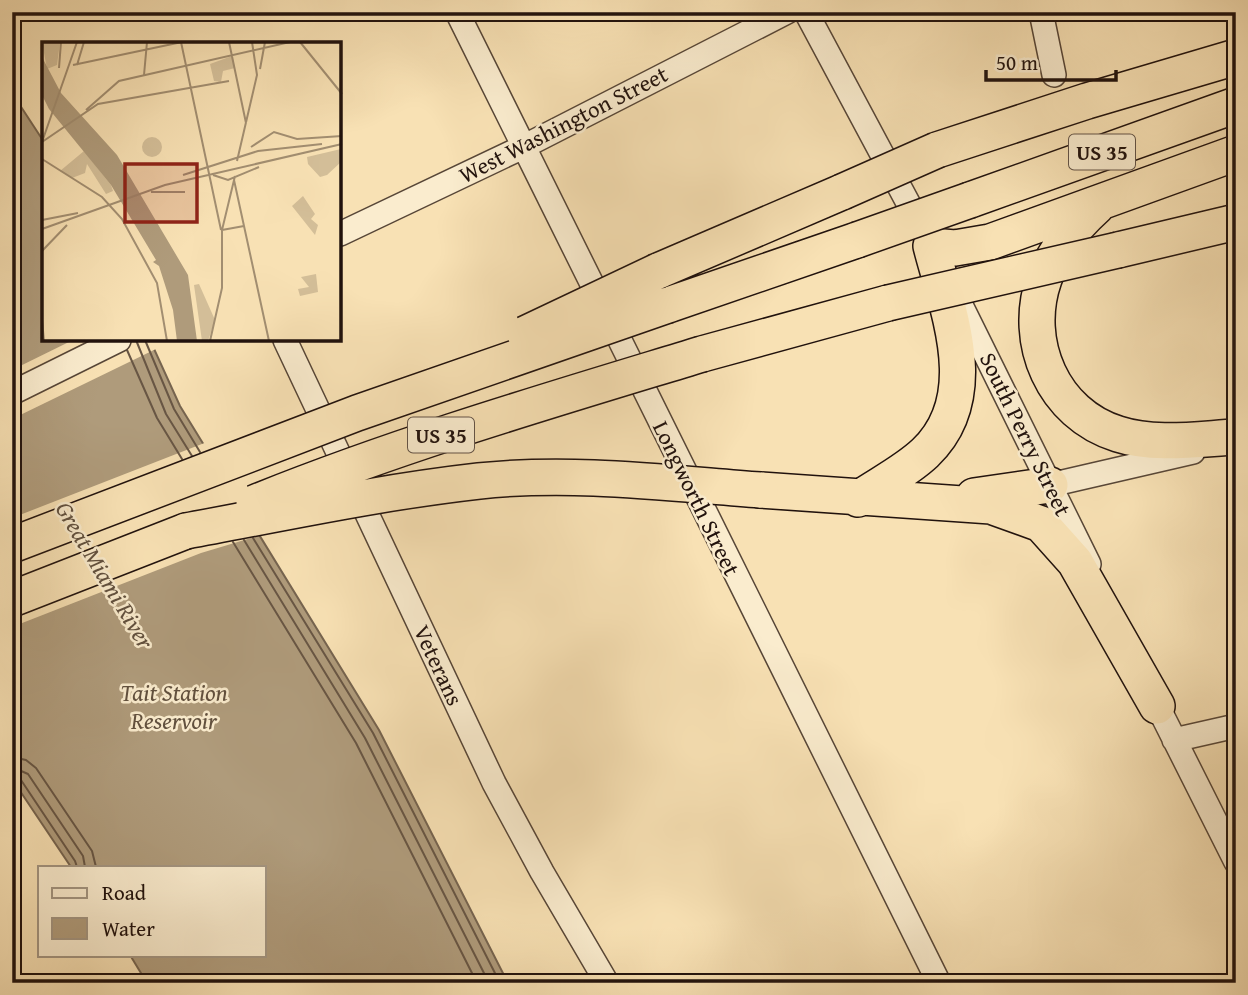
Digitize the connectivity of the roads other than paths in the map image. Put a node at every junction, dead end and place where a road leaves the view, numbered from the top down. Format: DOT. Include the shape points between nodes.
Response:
graph roads {
  1 [pos="457,12"];
  2 [pos="787,12"];
  3 [pos="806,12"];
  4 [pos="1041,12"];
  5 [pos="1236,57"];
  6 [pos="1054,75"];
  7 [pos="1236,105"];
  8 [pos="523,147"];
  9 [pos="1236,153"];
  10 [pos="1100,204"];
  11 [pos="1236,222"];
  12 [pos="341,234"];
  13 [pos="931,246"];
  14 [pos="117,341"];
  15 [pos="285,341"];
  16 [pos="12,393"];
  17 [pos="357,413"];
  18 [pos="1236,440"];
  19 [pos="1049,485"];
  20 [pos="858,499"];
  21 [pos="908,500"];
  22 [pos="186,531"];
  23 [pos="12,545"];
  24 [pos="12,599"];
  25 [pos="1157,706"];
  26 [pos="1236,726"];
  27 [pos="1174,740"];
  28 [pos="1236,862"];
  29 [pos="607,983"];
  30 [pos="939,983"];
  1 -- 8 [label="street, Longworth Street"];
  2 -- 8 [label="street, West Washington Street"];
  3 -- 13 [label="street, South Perry Street"];
  4 -- 6 [label="street"];
  5 -- 17 [label="highway, bridge" via="937,150 658,271"];
  7 -- 17 [label="highway, US 35, bridge"];
  8 -- 12 [label="street, West Washington Street"];
  8 -- 30 [label="street, Longworth Street"];
  9 -- 10 [label="highway"];
  10 -- 13 [label="highway" via="980,245"];
  10 -- 18 [label="highway" via="1062,243 1039,294 1039,346 1055,388 1086,419 1120,435 1174,441"];
  11 -- 22 [label="highway, US 35, bridge" via="888,303 702,354 450,432"];
  13 -- 19 [label="street, South Perry Street"];
  13 -- 20 [label="highway" via="958,349 957,390 926,453"];
  14 -- 16 [label="street"];
  15 -- 29 [label="street, Veterans" via="494,783"];
  17 -- 23 [label="highway, US 35, bridge"];
  18 -- 19 [label="street"];
  19 -- 21 [label="highway"];
  19 -- 25 [label="street, South Perry Street"];
  20 -- 21 [label="highway"];
  20 -- 22 [label="highway, bridge" via="619,479 540,478 479,481"];
  21 -- 25 [label="highway" via="991,506 1041,524 1075,562"];
  22 -- 24 [label="highway, US 35"];
  25 -- 27 [label="street, South Perry Street"];
  26 -- 27 [label="street"];
  27 -- 28 [label="street, South Perry Street"];
}
